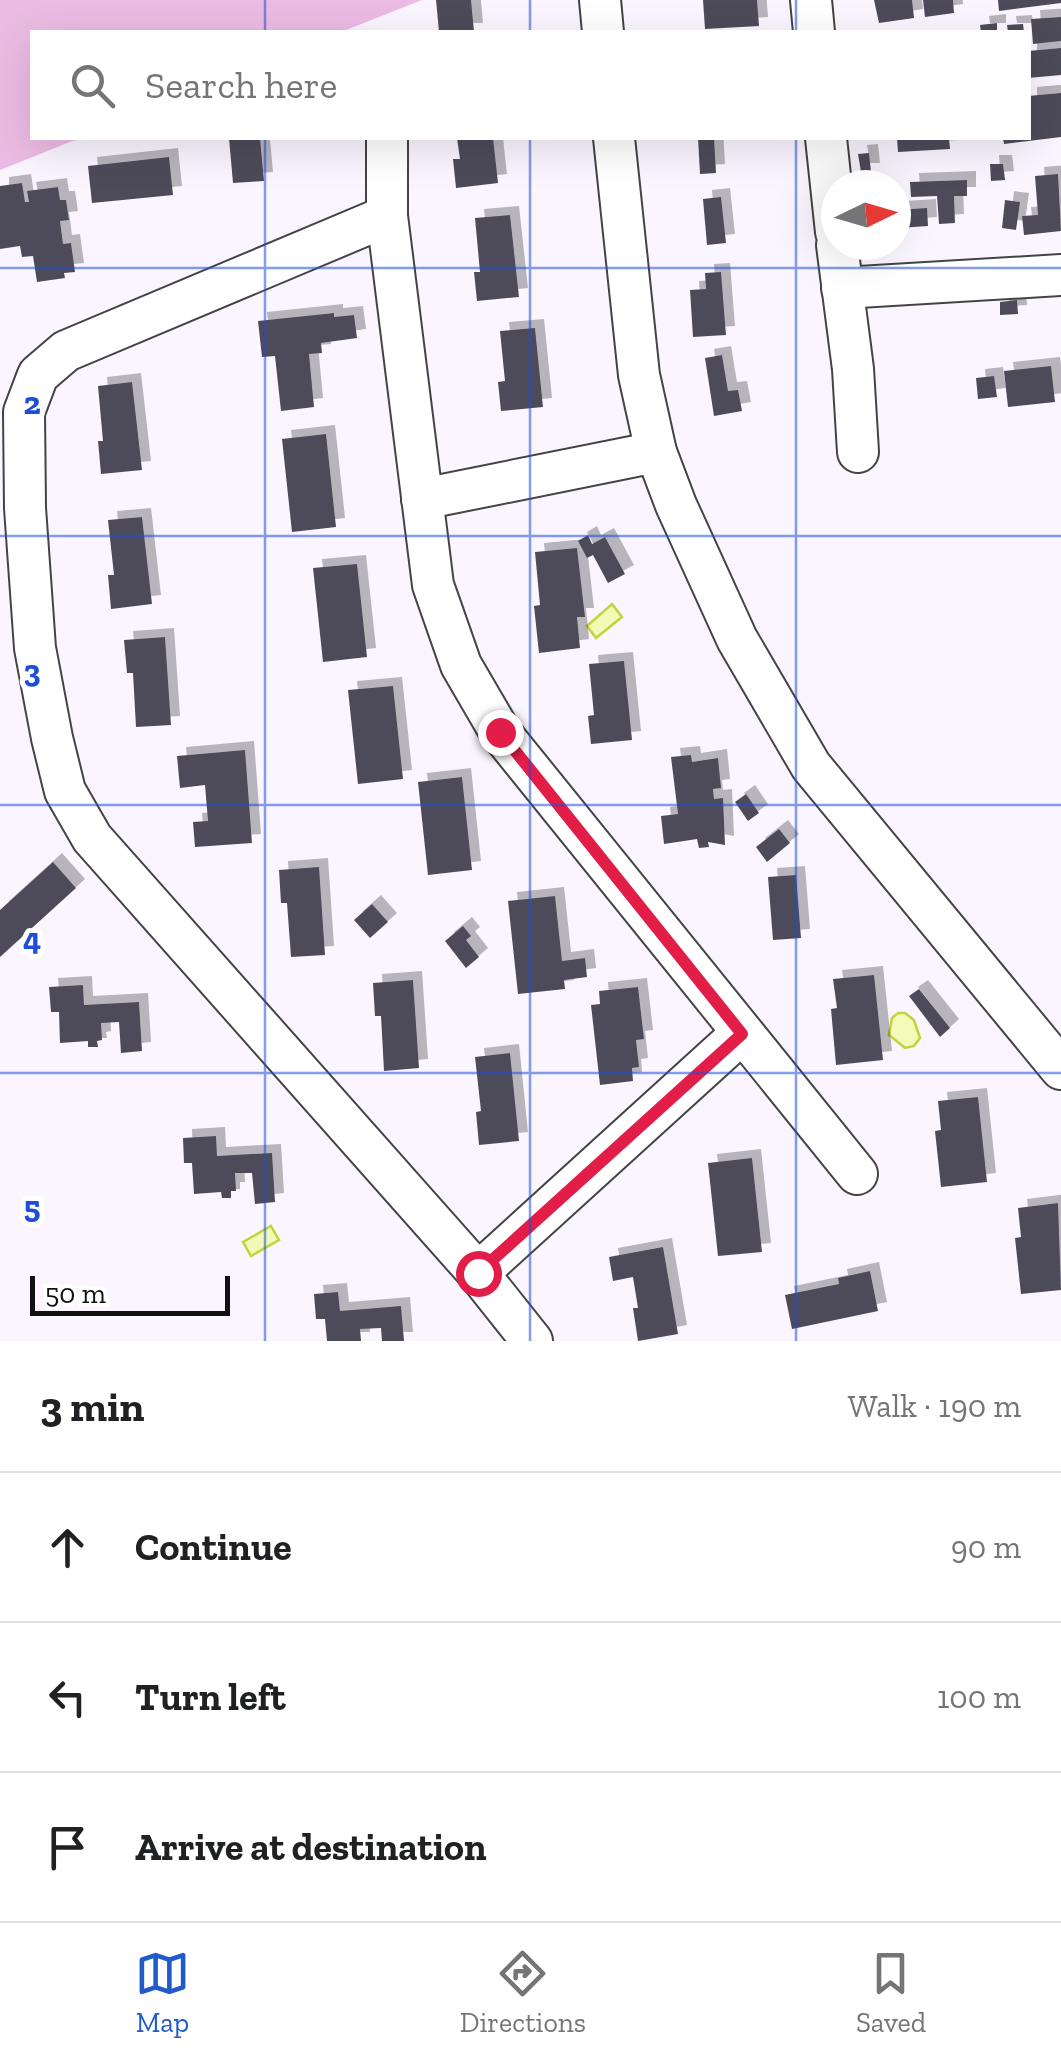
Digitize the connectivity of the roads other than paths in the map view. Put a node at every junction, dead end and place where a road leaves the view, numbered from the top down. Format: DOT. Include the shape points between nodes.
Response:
graph roads {
  1 [pos="600,0"];
  2 [pos="811,0"];
  3 [pos="603,30"];
  4 [pos="814,30"];
  5 [pos="387,140"];
  6 [pos="614,140"];
  7 [pos="826,140"];
  8 [pos="829,170"];
  9 [pos="387,216"];
  10 [pos="839,260"];
  11 [pos="1061,274"];
  12 [pos="842,288"];
  13 [pos="656,452"];
  14 [pos="858,452"];
  15 [pos="422,499"];
  16 [pos="742,1034"];
  17 [pos="1061,1069"];
  18 [pos="856,1174"];
  19 [pos="478,1273"];
  20 [pos="532,1341"];
  1 -- 3 [label="street"];
  2 -- 4 [label="street"];
  5 -- 9 [label="street"];
  6 -- 13 [label="street" via="639,375"];
  7 -- 8 [label="street"];
  9 -- 15 [label="street"];
  9 -- 19 [label="street" via="66,350 38,375 24,412 23,454 35,648 65,792 92,838"];
  10 -- 12 [label="street"];
  11 -- 12 [label="street"];
  12 -- 14 [label="street"];
  13 -- 15 [label="street"];
  13 -- 17 [label="street" via="737,639 811,766"];
  15 -- 16 [label="street" via="433,586 461,665 500,732"];
  16 -- 18 [label="street"];
  16 -- 19 [label="street"];
  19 -- 20 [label="street"];
}
